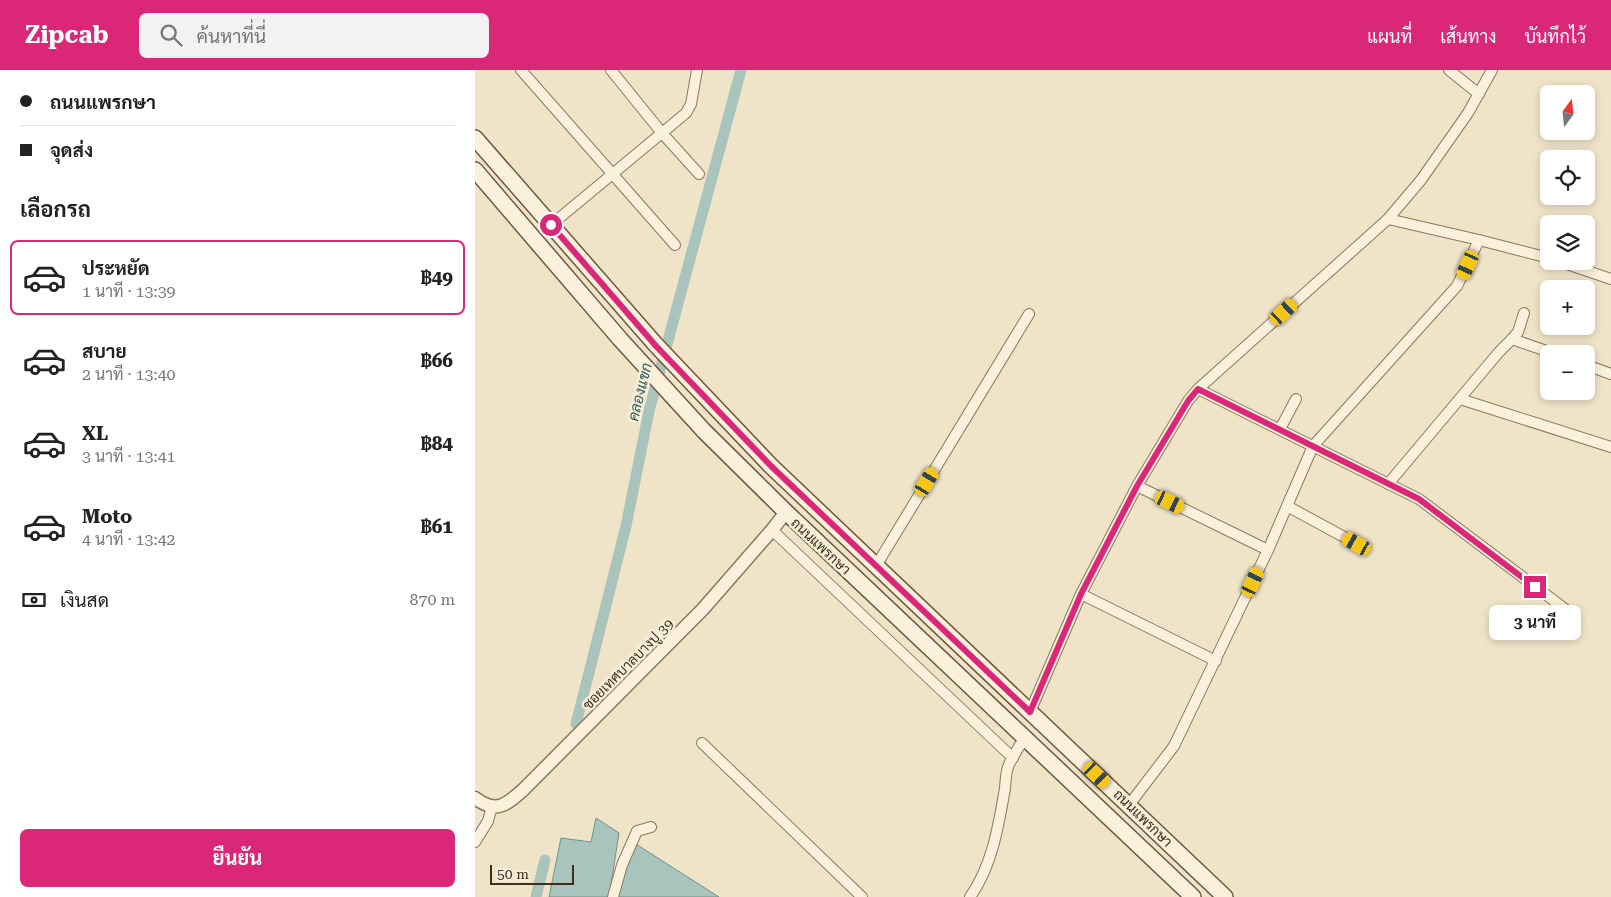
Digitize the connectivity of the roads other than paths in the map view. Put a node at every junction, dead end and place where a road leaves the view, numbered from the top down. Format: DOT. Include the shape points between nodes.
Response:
graph roads {
  1 [pos="521,70"];
  2 [pos="611,70"];
  3 [pos="697,70"];
  4 [pos="1449,70"];
  5 [pos="1492,70"];
  6 [pos="1479,94"];
  7 [pos="662,133"];
  8 [pos="475,138"];
  9 [pos="475,170"];
  10 [pos="611,174"];
  11 [pos="699,174"];
  12 [pos="1388,219"];
  13 [pos="551,225"];
  14 [pos="1479,240"];
  15 [pos="675,245"];
  16 [pos="1540,256"];
  17 [pos="1584,270"];
  18 [pos="1611,279"];
  19 [pos="1524,313"];
  20 [pos="1029,314"];
  21 [pos="1512,339"];
  22 [pos="1540,349"];
  23 [pos="1595,368"];
  24 [pos="1611,374"];
  25 [pos="1198,389"];
  26 [pos="1296,399"];
  27 [pos="1460,399"];
  28 [pos="1280,430"];
  29 [pos="1313,446"];
  30 [pos="1611,446"];
  31 [pos="1388,484"];
  32 [pos="1137,486"];
  33 [pos="1287,506"];
  34 [pos="786,512"];
  35 [pos="772,530"];
  36 [pos="1357,544"];
  37 [pos="1268,550"];
  38 [pos="876,566"];
  39 [pos="1081,594"];
  40 [pos="1565,609"];
  41 [pos="1216,661"];
  42 [pos="1030,712"];
  43 [pos="1025,737"];
  44 [pos="702,743"];
  45 [pos="1013,758"];
  46 [pos="475,798"];
  47 [pos="1129,805"];
  48 [pos="491,806"];
  49 [pos="651,827"];
  50 [pos="475,842"];
  51 [pos="613,897"];
  52 [pos="862,897"];
  53 [pos="970,897"];
  54 [pos="1193,897"];
  55 [pos="1225,897"];
  1 -- 10 [label="street"];
  2 -- 7 [label="street"];
  3 -- 7 [label="street" via="689,109"];
  4 -- 6 [label="street"];
  5 -- 6 [label="street"];
  6 -- 12 [label="street" via="1421,180"];
  7 -- 10 [label="street"];
  7 -- 11 [label="street"];
  8 -- 13 [label="main road, ถนนแพรกษา"];
  9 -- 34 [label="main road, ถนนแพรกษา" via="674,399"];
  10 -- 13 [label="street"];
  10 -- 15 [label="street"];
  12 -- 14 [label="street"];
  12 -- 25 [label="street"];
  13 -- 38 [label="main road, ถนนแพรกษา" via="656,346 783,478"];
  14 -- 16 [label="street"];
  14 -- 29 [label="street" via="1457,286"];
  17 -- 18 [label="street"];
  19 -- 21 [label="street" via="1518,332"];
  20 -- 38 [label="street"];
  21 -- 22 [label="street"];
  21 -- 27 [label="street"];
  23 -- 24 [label="street"];
  25 -- 28 [label="street"];
  25 -- 32 [label="street"];
  26 -- 28 [label="street"];
  27 -- 30 [label="street"];
  27 -- 31 [label="street"];
  28 -- 29 [label="street"];
  29 -- 31 [label="street"];
  29 -- 33 [label="street"];
  31 -- 40 [label="street" via="1419,499"];
  32 -- 37 [label="street"];
  32 -- 39 [label="street"];
  33 -- 36 [label="street"];
  33 -- 37 [label="street"];
  34 -- 35 [label="street, ซอยเทศบาลบางปู 39"];
  34 -- 43 [label="main road, ถนนแพรกษา"];
  35 -- 45 [label="street"];
  35 -- 48 [label="street, ซอยเทศบาลบางปู 39" via="681,632 523,790 508,804"];
  37 -- 41 [label="street"];
  38 -- 42 [label="main road, ถนนแพรกษา"];
  39 -- 41 [label="street"];
  39 -- 42 [label="street"];
  41 -- 47 [label="street" via="1174,746"];
  42 -- 47 [label="main road, ถนนแพรกษา"];
  43 -- 45 [label="street"];
  43 -- 54 [label="main road, ถนนแพรกษา"];
  44 -- 52 [label="street"];
  45 -- 53 [label="street" via="1007,769 989,863"];
  46 -- 48 [label="street"];
  47 -- 55 [label="main road, ถนนแพรกษา"];
  48 -- 50 [label="street" via="488,821"];
  49 -- 51 [label="street" via="637,831"];
}
